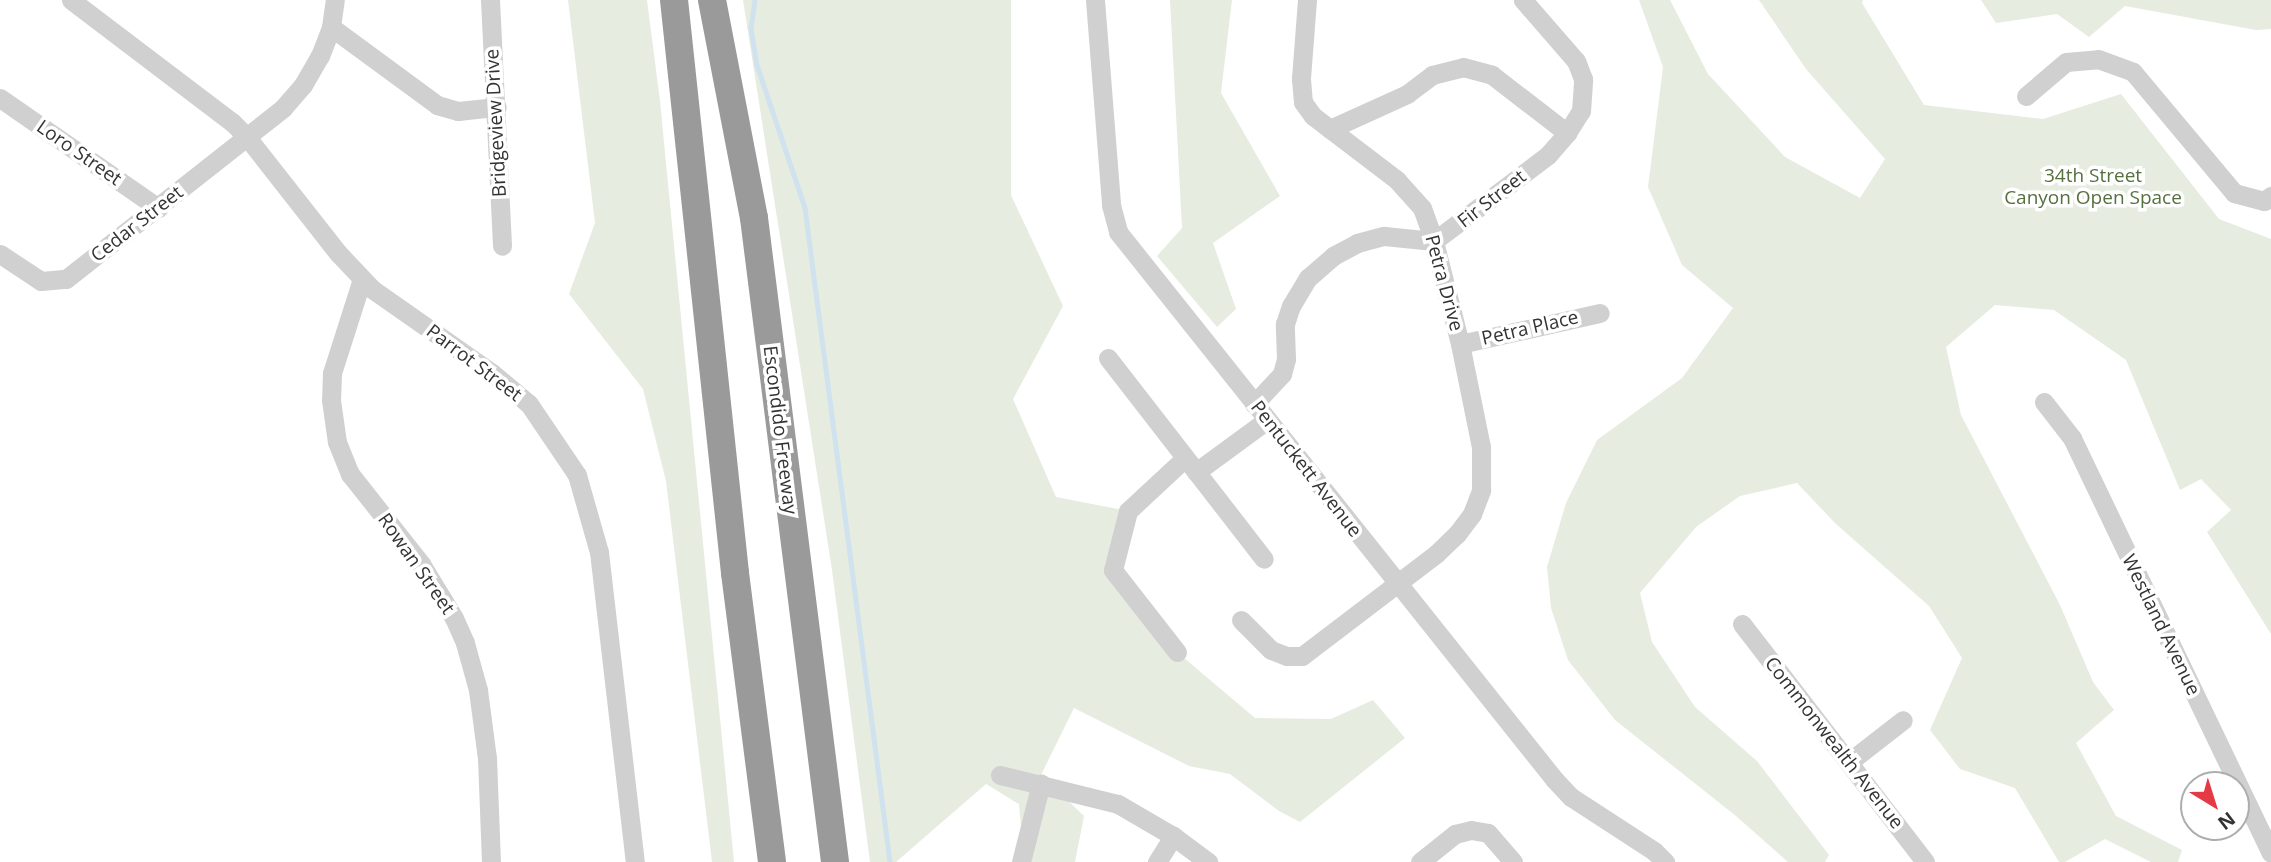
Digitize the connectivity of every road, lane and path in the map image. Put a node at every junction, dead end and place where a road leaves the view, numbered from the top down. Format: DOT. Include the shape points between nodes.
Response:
graph roads {
  1 [pos="71,0"];
  2 [pos="335,0"];
  3 [pos="490,0"];
  4 [pos="674,0"];
  5 [pos="712,0"];
  6 [pos="1095,0"];
  7 [pos="1307,0"];
  8 [pos="1523,0"];
  9 [pos="331,27"];
  10 [pos="2026,96"];
  11 [pos="0,98"];
  12 [pos="497,107"];
  13 [pos="1330,130"];
  14 [pos="1567,133"];
  15 [pos="247,137"];
  16 [pos="2267,199"];
  17 [pos="158,208"];
  18 [pos="1434,240"];
  19 [pos="502,246"];
  20 [pos="0,254"];
  21 [pos="362,279"];
  22 [pos="1600,313"];
  23 [pos="1460,344"];
  24 [pos="1108,358"];
  25 [pos="2044,402"];
  26 [pos="1254,404"];
  27 [pos="1267,420"];
  28 [pos="1191,465"];
  29 [pos="1264,559"];
  30 [pos="1397,584"];
  31 [pos="1241,620"];
  32 [pos="1742,624"];
  33 [pos="1177,652"];
  34 [pos="1903,720"];
  35 [pos="1849,762"];
  36 [pos="1000,775"];
  37 [pos="1041,783"];
  38 [pos="1173,836"];
  39 [pos="2271,853"];
  40 [pos="491,862"];
  41 [pos="635,862"];
  42 [pos="772,862"];
  43 [pos="835,862"];
  44 [pos="1021,862"];
  45 [pos="1157,862"];
  46 [pos="1208,862"];
  47 [pos="1420,862"];
  48 [pos="1513,862"];
  49 [pos="1665,862"];
  50 [pos="1925,862"];
  1 -- 15 [label="street, Parrot Street"];
  2 -- 9 [label="street, Cedar Street"];
  3 -- 12 [label="street, Bridgeview Drive"];
  4 -- 42 [label="highway" via="735,573"];
  5 -- 43 [label="highway, Escondido Freeway" via="754,218"];
  6 -- 26 [label="street, Pentuckett Avenue" via="1111,205 1118,232"];
  7 -- 13 [label="street, Petra Drive" via="1303,102"];
  8 -- 14 [label="street, Fir Street" via="1576,61 1583,79 1581,111"];
  9 -- 12 [label="street" via="437,105 458,111"];
  9 -- 15 [label="street, Cedar Street" via="303,85"];
  10 -- 16 [label="street" via="2066,62 2098,59 2133,72 2234,193"];
  11 -- 17 [label="street, Loro Street"];
  12 -- 19 [label="street, Bridgeview Drive"];
  13 -- 14 [label="street" via="1407,94 1432,75 1463,67 1492,75"];
  13 -- 18 [label="street, Petra Drive" via="1397,180 1422,208"];
  14 -- 18 [label="street, Fir Street" via="1548,155"];
  15 -- 17 [label="street, Cedar Street"];
  15 -- 21 [label="street, Parrot Street"];
  17 -- 20 [label="street, Cedar Street" via="66,279 41,281"];
  18 -- 23 [label="street, Petra Drive"];
  18 -- 26 [label="street" via="1384,236 1357,243 1308,278 1285,324 1282,374"];
  21 -- 40 [label="street, Rowan Street" via="332,373 337,442 350,474 421,564 465,643 478,690"];
  21 -- 41 [label="street, Parrot Street" via="529,404 577,475 599,552"];
  22 -- 23 [label="street, Petra Place"];
  23 -- 30 [label="street, Petra Drive" via="1481,447 1481,490 1472,514 1457,534"];
  24 -- 28 [label="street"];
  25 -- 39 [label="street, Westland Avenue" via="2072,438"];
  26 -- 27 [label="street, Pentuckett Avenue"];
  27 -- 28 [label="street"];
  27 -- 30 [label="street, Pentuckett Avenue"];
  28 -- 29 [label="street"];
  28 -- 33 [label="street" via="1128,510 1113,570"];
  30 -- 31 [label="street, Petra Drive" via="1302,656 1271,650"];
  30 -- 49 [label="street, Pentuckett Avenue" via="1571,797"];
  32 -- 35 [label="street, Commonwealth Avenue"];
  34 -- 35 [label="street"];
  35 -- 50 [label="street, Commonwealth Avenue"];
  36 -- 37 [label="street"];
  37 -- 38 [label="street" via="1118,804"];
  37 -- 44 [label="street"];
  38 -- 45 [label="street"];
  38 -- 46 [label="street"];
  47 -- 48 [label="street" via="1455,834 1471,830 1488,832"];
}
